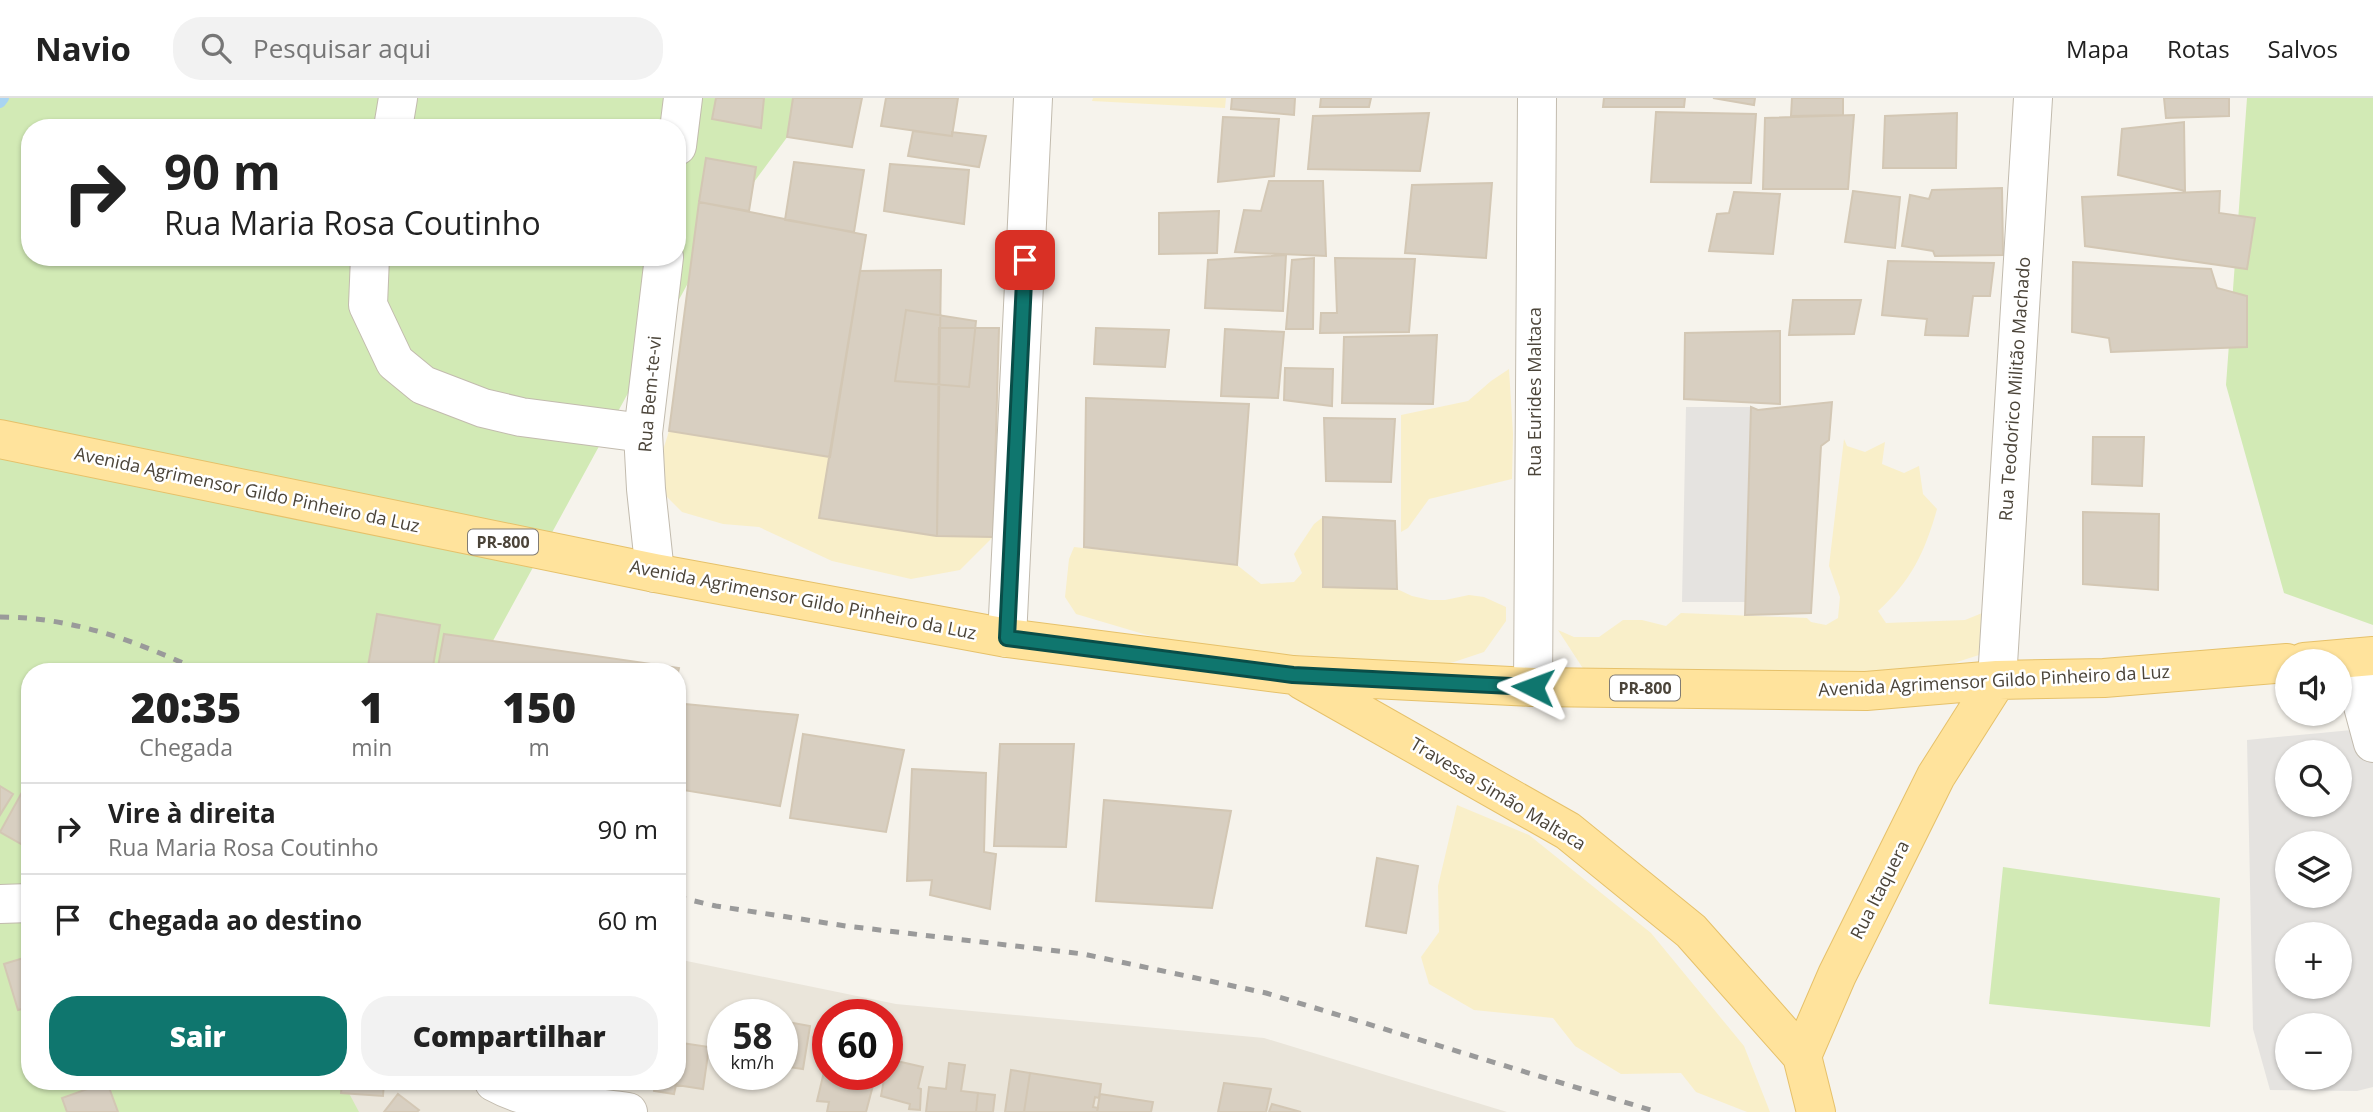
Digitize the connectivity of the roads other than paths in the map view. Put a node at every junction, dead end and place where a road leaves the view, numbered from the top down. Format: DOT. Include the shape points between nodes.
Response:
graph roads {
  1 [pos="398,98"];
  2 [pos="682,98"];
  3 [pos="1032,98"];
  4 [pos="1537,98"];
  5 [pos="2033,98"];
  6 [pos="394,119"];
  7 [pos="680,119"];
  8 [pos="370,266"];
  9 [pos="663,266"];
  10 [pos="643,433"];
  11 [pos="0,439"];
  12 [pos="656,573"];
  13 [pos="1007,638"];
  14 [pos="2361,657"];
  15 [pos="2275,664"];
  16 [pos="1293,675"];
  17 [pos="1997,680"];
  18 [pos="1533,687"];
  19 [pos="2373,743"];
  20 [pos="21,903"];
  21 [pos="0,904"];
  22 [pos="1801,1056"];
  23 [pos="515,1090"];
  24 [pos="628,1112"];
  25 [pos="1816,1112"];
  1 -- 6 [label="street"];
  2 -- 7 [label="street"];
  3 -- 13 [label="street"];
  4 -- 18 [label="street, Rua Eurides Maltaca"];
  5 -- 17 [label="street, Rua Teodorico Militão Machado"];
  8 -- 10 [label="street" via="368,305 395,362 423,385 522,417"];
  9 -- 10 [label="street, Rua Bem-te-vi"];
  10 -- 12 [label="street, Rua Bem-te-vi"];
  11 -- 12 [label="main road, Avenida Agrimensor Gildo Pinheiro da Luz / PR-800"];
  12 -- 13 [label="main road, Avenida Agrimensor Gildo Pinheiro da Luz / PR-800"];
  13 -- 16 [label="main road, Avenida Agrimensor Gildo Pinheiro da Luz / PR-800"];
  14 -- 19 [label="street"];
  15 -- 17 [label="main road, Avenida Agrimensor Gildo Pinheiro da Luz / PR-800" via="2104,678"];
  16 -- 18 [label="main road, Avenida Agrimensor Gildo Pinheiro da Luz / PR-800"];
  16 -- 22 [label="main road, Travessa Simão Maltaca" via="1568,831 1692,931"];
  17 -- 18 [label="main road, Avenida Agrimensor Gildo Pinheiro da Luz / PR-800" via="1866,691"];
  17 -- 22 [label="main road, Rua Itaquera" via="1936,776"];
  20 -- 21 [label="street"];
  22 -- 25 [label="main road"];
  23 -- 24 [label="street" via="558,1102"];
}
